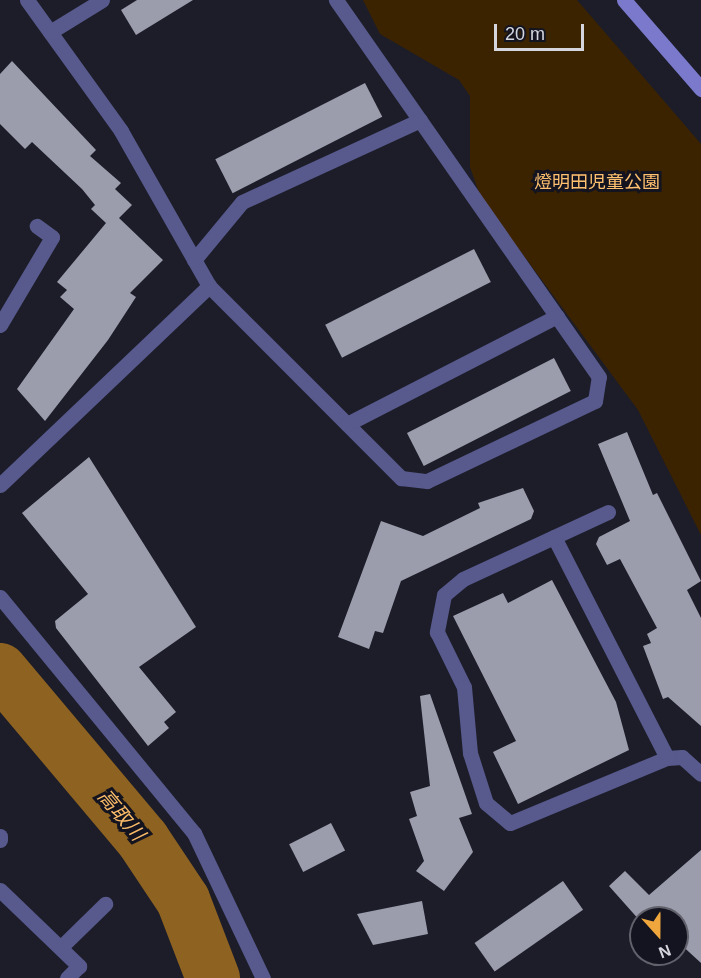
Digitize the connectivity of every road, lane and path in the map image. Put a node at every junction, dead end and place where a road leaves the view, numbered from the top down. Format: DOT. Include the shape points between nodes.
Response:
graph roads {
  1 [pos="27,0"];
  2 [pos="102,0"];
  3 [pos="336,0"];
  4 [pos="624,0"];
  5 [pos="50,32"];
  6 [pos="701,89"];
  7 [pos="420,120"];
  8 [pos="38,226"];
  9 [pos="194,260"];
  10 [pos="209,286"];
  11 [pos="557,316"];
  12 [pos="0,324"];
  13 [pos="347,424"];
  14 [pos="0,484"];
  15 [pos="608,512"];
  16 [pos="555,537"];
  17 [pos="0,597"];
  18 [pos="667,758"];
  19 [pos="701,774"];
  20 [pos="0,890"];
  21 [pos="105,904"];
  22 [pos="61,947"];
  23 [pos="67,978"];
  24 [pos="263,978"];
  1 -- 5 [label="street"];
  2 -- 5 [label="street"];
  3 -- 7 [label="street"];
  4 -- 6 [label="main road"];
  5 -- 9 [label="street" via="121,131"];
  7 -- 9 [label="street" via="242,202"];
  7 -- 11 [label="street"];
  8 -- 12 [label="street" via="52,237"];
  9 -- 10 [label="street"];
  10 -- 13 [label="street"];
  10 -- 14 [label="street"];
  11 -- 13 [label="street"];
  11 -- 13 [label="street" via="599,377 595,401 427,481 412,483"];
  15 -- 16 [label="street"];
  16 -- 18 [label="street"];
  16 -- 18 [label="street" via="463,579 444,595 437,615 437,632 464,687 470,753 486,803 510,824"];
  17 -- 24 [label="street" via="194,833"];
  18 -- 19 [label="street" via="682,757"];
  20 -- 22 [label="street"];
  21 -- 22 [label="street"];
  22 -- 23 [label="street" via="80,966"];
}
